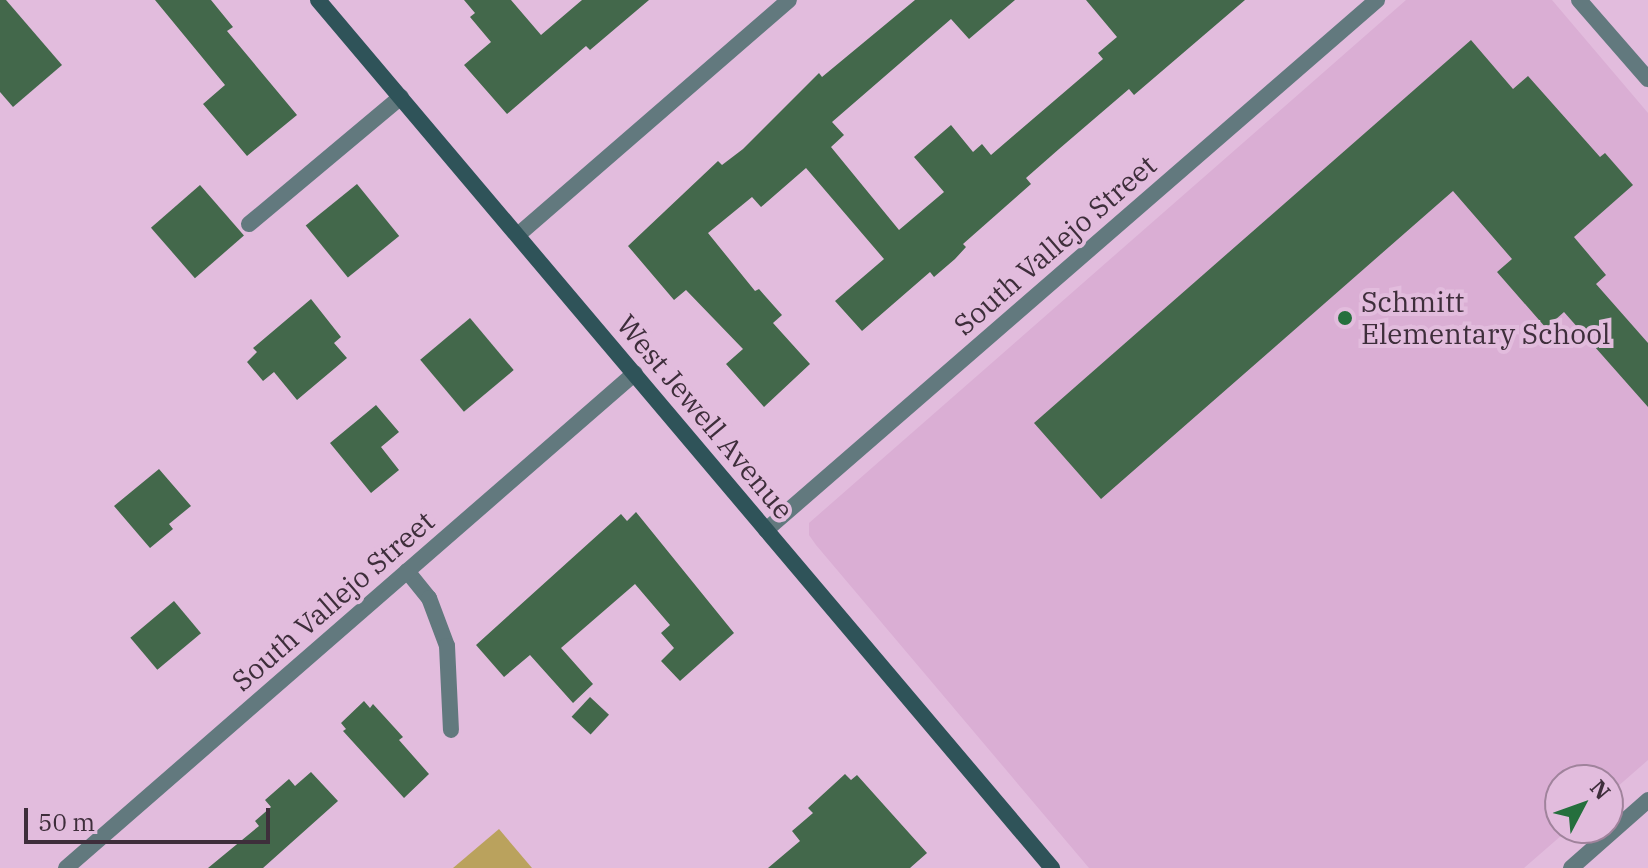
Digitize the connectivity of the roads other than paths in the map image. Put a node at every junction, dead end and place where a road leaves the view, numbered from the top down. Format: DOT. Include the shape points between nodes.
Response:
graph roads {
  1 [pos="318,0"];
  2 [pos="789,0"];
  3 [pos="1377,0"];
  4 [pos="1579,0"];
  5 [pos="1648,79"];
  6 [pos="401,97"];
  7 [pos="249,224"];
  8 [pos="519,234"];
  9 [pos="635,373"];
  10 [pos="766,530"];
  11 [pos="407,571"];
  12 [pos="451,730"];
  13 [pos="1648,800"];
  14 [pos="66,868"];
  15 [pos="1052,868"];
  16 [pos="1571,868"];
  1 -- 6 [label="street, West Jewell Avenue"];
  2 -- 8 [label="street"];
  3 -- 10 [label="street, South Vallejo Street"];
  4 -- 5 [label="street"];
  6 -- 7 [label="street"];
  6 -- 8 [label="street, West Jewell Avenue"];
  8 -- 9 [label="street, West Jewell Avenue"];
  9 -- 10 [label="street, West Jewell Avenue"];
  9 -- 11 [label="street, South Vallejo Street"];
  10 -- 15 [label="street, West Jewell Avenue"];
  11 -- 12 [label="street" via="429,598 447,646"];
  11 -- 14 [label="street, South Vallejo Street"];
  13 -- 16 [label="street"];
}
